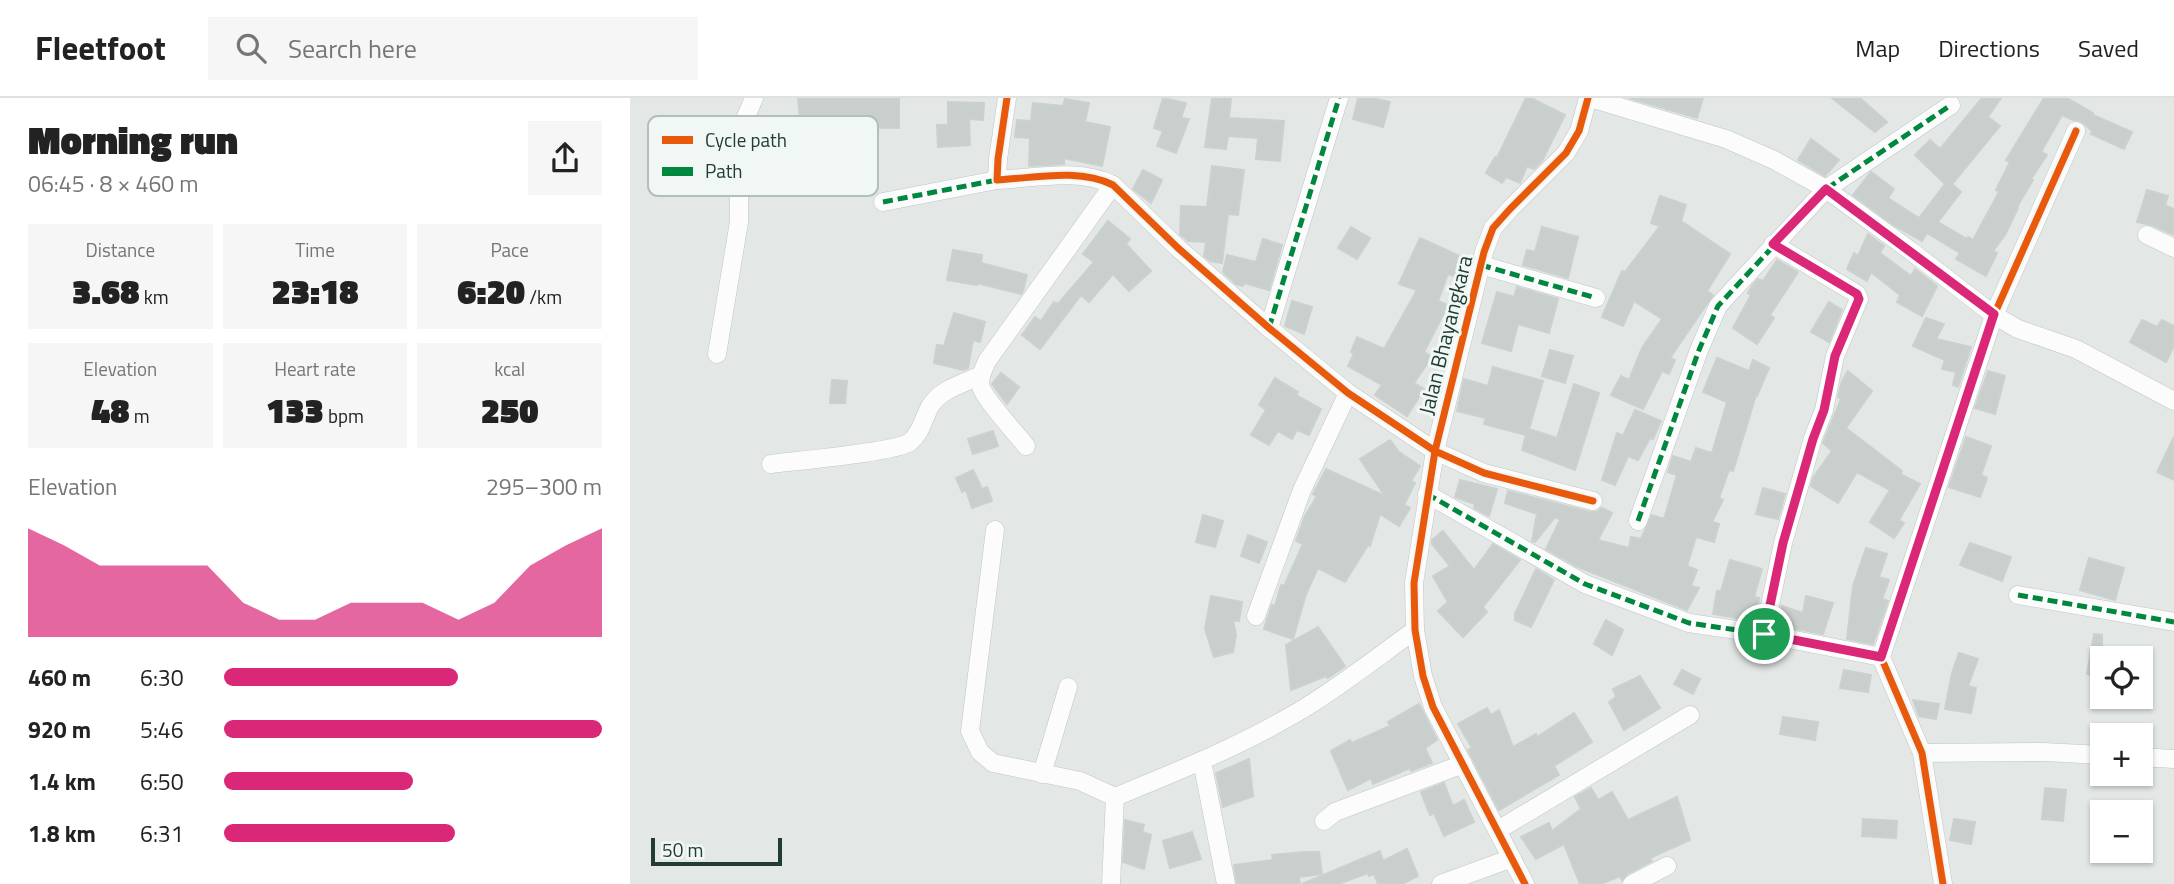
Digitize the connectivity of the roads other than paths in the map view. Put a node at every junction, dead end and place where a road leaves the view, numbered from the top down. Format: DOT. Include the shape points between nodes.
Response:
graph roads {
  1 [pos="754,98"];
  2 [pos="1007,98"];
  3 [pos="1339,98"];
  4 [pos="1589,98"];
  5 [pos="1951,105"];
  6 [pos="746,116"];
  7 [pos="2076,131"];
  8 [pos="998,180"];
  9 [pos="1113,185"];
  10 [pos="1826,189"];
  11 [pos="739,196"];
  12 [pos="883,202"];
  13 [pos="2147,235"];
  14 [pos="1773,244"];
  15 [pos="2174,248"];
  16 [pos="1481,265"];
  17 [pos="1596,298"];
  18 [pos="1994,314"];
  19 [pos="1269,328"];
  20 [pos="717,354"];
  21 [pos="981,375"];
  22 [pos="1348,393"];
  23 [pos="2174,401"];
  24 [pos="1026,446"];
  25 [pos="1435,451"];
  26 [pos="771,464"];
  27 [pos="1427,494"];
  28 [pos="1593,501"];
  29 [pos="1638,521"];
  30 [pos="995,530"];
  31 [pos="2018,595"];
  32 [pos="1256,616"];
  33 [pos="2174,622"];
  34 [pos="1415,630"];
  35 [pos="1764,634"];
  36 [pos="1881,657"];
  37 [pos="1068,687"];
  38 [pos="1689,715"];
  39 [pos="1922,753"];
  40 [pos="2090,754"];
  41 [pos="2153,758"];
  42 [pos="2174,759"];
  43 [pos="1202,761"];
  44 [pos="1463,764"];
  45 [pos="1042,774"];
  46 [pos="1115,797"];
  47 [pos="1324,821"];
  48 [pos="1498,830"];
  49 [pos="1512,858"];
  50 [pos="1667,866"];
  51 [pos="1111,884"];
  52 [pos="1226,884"];
  53 [pos="1441,884"];
  54 [pos="1525,884"];
  55 [pos="1632,884"];
  56 [pos="1943,884"];
  1 -- 6 [label="street"];
  2 -- 8 [label="street"];
  3 -- 19 [label="street"];
  4 -- 10 [label="street" via="1726,139"];
  4 -- 16 [label="street, Jalan Bhayangkara" via="1579,131 1566,153 1493,228"];
  5 -- 10 [label="street"];
  7 -- 18 [label="street"];
  8 -- 9 [label="street" via="1082,175"];
  8 -- 12 [label="street"];
  9 -- 19 [label="street"];
  9 -- 21 [label="street"];
  10 -- 14 [label="street"];
  10 -- 18 [label="street"];
  11 -- 20 [label="street" via="739,222"];
  13 -- 15 [label="street"];
  14 -- 29 [label="street" via="1718,306"];
  14 -- 35 [label="street" via="1859,299 1835,356 1824,410 1783,543"];
  16 -- 17 [label="street"];
  16 -- 25 [label="street, Jalan Bhayangkara"];
  18 -- 23 [label="street" via="2018,329 2076,349"];
  18 -- 36 [label="street"];
  19 -- 22 [label="street"];
  21 -- 24 [label="street" via="984,396"];
  21 -- 26 [label="street" via="941,394 908,444"];
  22 -- 25 [label="street"];
  22 -- 32 [label="street" via="1303,491"];
  25 -- 27 [label="street, Jalan Bhayangkara"];
  25 -- 28 [label="street" via="1484,473"];
  27 -- 34 [label="street, Jalan Bhayangkara" via="1414,583"];
  27 -- 35 [label="street" via="1585,584 1689,623"];
  30 -- 45 [label="street" via="970,732 980,752 993,762"];
  31 -- 33 [label="street"];
  34 -- 43 [label="street" via="1298,712"];
  34 -- 44 [label="street, Jalan Bhayangkara" via="1433,707"];
  35 -- 36 [label="street"];
  36 -- 39 [label="street"];
  37 -- 45 [label="street"];
  38 -- 48 [label="street"];
  39 -- 40 [label="street"];
  39 -- 56 [label="street"];
  41 -- 42 [label="street"];
  43 -- 46 [label="street"];
  43 -- 52 [label="street"];
  44 -- 47 [label="street" via="1335,812"];
  44 -- 48 [label="street, Jalan Bhayangkara"];
  45 -- 46 [label="street" via="1080,780"];
  46 -- 51 [label="street"];
  48 -- 49 [label="street, Jalan Bhayangkara"];
  49 -- 53 [label="street"];
  49 -- 54 [label="street, Jalan Bhayangkara"];
  50 -- 55 [label="street"];
}
